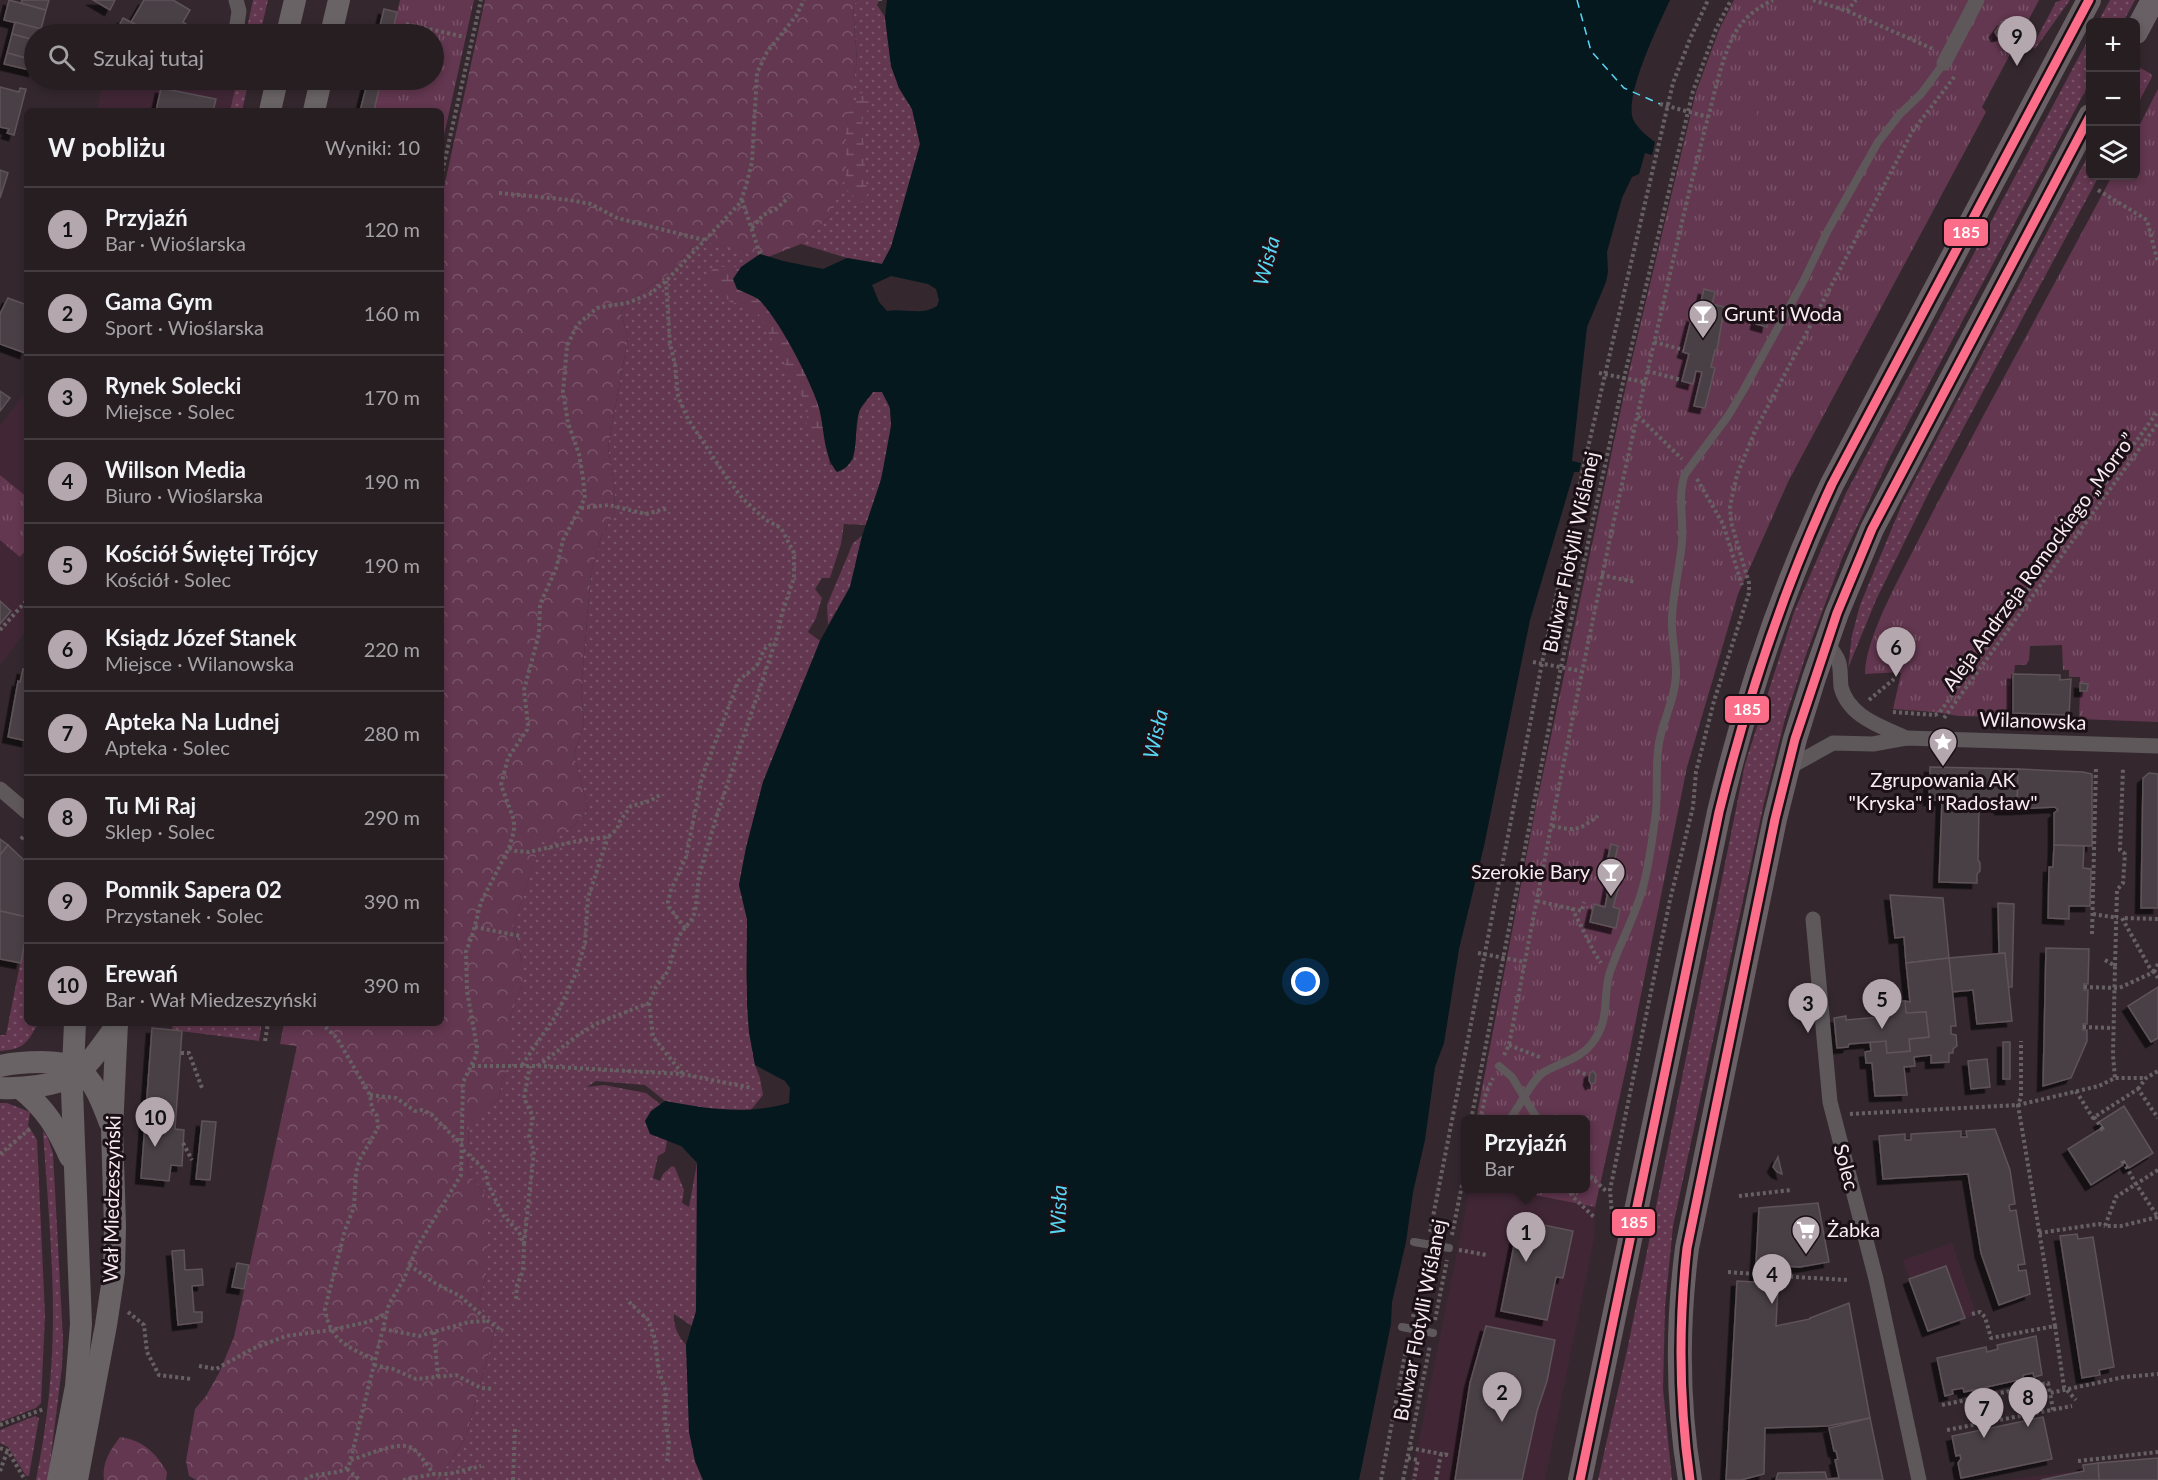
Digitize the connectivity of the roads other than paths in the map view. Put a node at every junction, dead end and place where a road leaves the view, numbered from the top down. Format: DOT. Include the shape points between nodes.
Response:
graph roads {
  1 [pos="236,0"];
  2 [pos="295,0"];
  3 [pos="339,0"];
  4 [pos="1977,0"];
  5 [pos="2089,0"];
  6 [pos="2153,0"];
  7 [pos="237,24"];
  8 [pos="289,24"];
  9 [pos="333,24"];
  10 [pos="2140,24"];
  11 [pos="1946,59"];
  12 [pos="275,90"];
  13 [pos="319,90"];
  14 [pos="271,108"];
  15 [pos="315,108"];
  16 [pos="2086,125"];
  17 [pos="1827,643"];
  18 [pos="1906,738"];
  19 [pos="2158,746"];
  20 [pos="1788,768"];
  21 [pos="0,789"];
  22 [pos="24,809"];
  23 [pos="1813,920"];
  24 [pos="73,1026"];
  25 [pos="74,1026"];
  26 [pos="115,1026"];
  27 [pos="117,1026"];
  28 [pos="39,1063"];
  29 [pos="2,1065"];
  30 [pos="1499,1066"];
  31 [pos="75,1071"];
  32 [pos="9,1088"];
  33 [pos="1526,1097"];
  34 [pos="1512,1115"];
  35 [pos="1536,1115"];
  36 [pos="112,1130"];
  37 [pos="75,1168"];
  38 [pos="1414,1242"];
  39 [pos="1449,1248"];
  40 [pos="1406,1328"];
  41 [pos="1433,1333"];
  42 [pos="58,1480"];
  43 [pos="77,1480"];
  44 [pos="1580,1480"];
  45 [pos="1690,1480"];
  46 [pos="1919,1480"];
  1 -- 7 [label="street"];
  2 -- 8 [label="main road"];
  3 -- 9 [label="main road"];
  4 -- 11 [label="street"];
  5 -- 44 [label="main road" via="1827,493 1785,590 1728,771"];
  6 -- 10 [label="main road"];
  11 -- 33 [label="lane" via="1878,142 1743,392 1689,466 1682,483 1682,541 1671,621 1675,688 1658,747 1656,811 1645,882 1609,974 1602,1027 1580,1055 1543,1073"];
  12 -- 14 [label="main road"];
  13 -- 15 [label="main road"];
  16 -- 17 [label="main road" via="1883,507"];
  17 -- 18 [label="street, Wilanowska" via="1839,663 1847,702 1867,720"];
  17 -- 20 [label="main road"];
  18 -- 19 [label="street, Wilanowska"];
  18 -- 20 [label="street, Wilanowska" via="1873,744 1833,743"];
  20 -- 45 [label="main road" via="1687,1248 1680,1367"];
  21 -- 22 [label="street"];
  23 -- 46 [label="street, Solec" via="1830,1102 1876,1279"];
  24 -- 28 [label="main road" via="62,1048"];
  25 -- 31 [label="main road, Wał Miedzeszyński"];
  26 -- 31 [label="main road"];
  27 -- 36 [label="main road, Wał Miedzeszyński"];
  28 -- 29 [label="main road"];
  28 -- 31 [label="main road" via="59,1063"];
  30 -- 33 [label="lane"];
  31 -- 32 [label="main road"];
  31 -- 36 [label="main road" via="93,1086"];
  31 -- 37 [label="main road, Wał Miedzeszyński"];
  32 -- 37 [label="main road" via="38,1102 60,1135"];
  33 -- 34 [label="lane"];
  33 -- 35 [label="lane"];
  36 -- 43 [label="main road, Wał Miedzeszyński" via="114,1272"];
  37 -- 42 [label="main road, Wał Miedzeszyński" via="81,1324 76,1386"];
  38 -- 39 [label="lane"];
  40 -- 41 [label="lane"];
}
